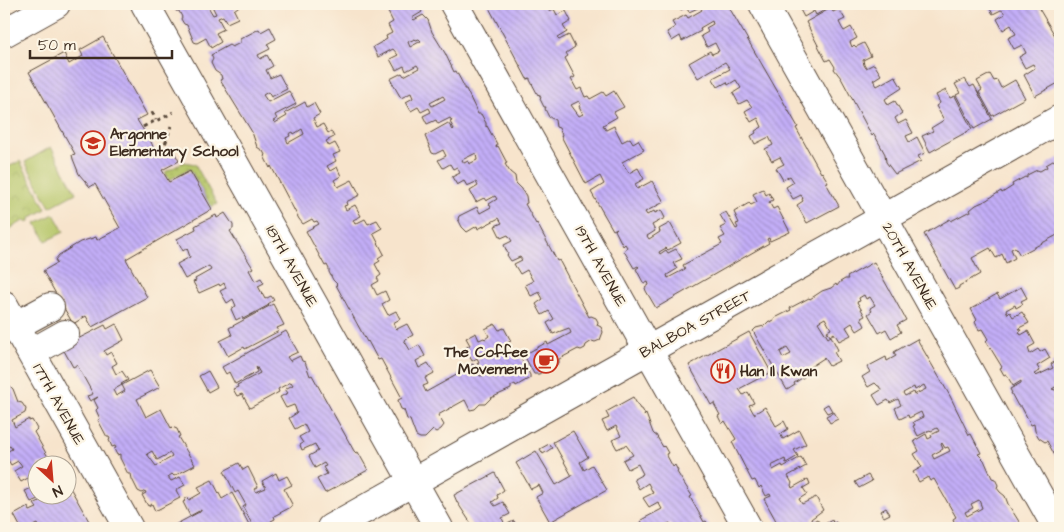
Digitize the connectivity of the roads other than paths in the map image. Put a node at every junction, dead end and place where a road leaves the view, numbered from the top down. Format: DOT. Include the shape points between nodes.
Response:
graph roads {
  1 [pos="56,4"];
  2 [pos="145,4"];
  3 [pos="454,4"];
  4 [pos="763,4"];
  5 [pos="4,33"];
  6 [pos="1060,119"];
  7 [pos="883,218"];
  8 [pos="50,307"];
  9 [pos="10,316"];
  10 [pos="65,334"];
  11 [pos="648,350"];
  12 [pos="31,353"];
  13 [pos="413,482"];
  14 [pos="129,528"];
  15 [pos="330,528"];
  16 [pos="439,528"];
  17 [pos="748,528"];
  18 [pos="1057,528"];
  1 -- 5 [label="street"];
  2 -- 13 [label="street, 18TH AVENUE"];
  3 -- 11 [label="street, 19TH AVENUE"];
  4 -- 7 [label="street, 20TH AVENUE"];
  6 -- 7 [label="street, BALBOA STREET"];
  7 -- 11 [label="street, BALBOA STREET"];
  7 -- 18 [label="street, 20TH AVENUE"];
  8 -- 9 [label="street"];
  9 -- 12 [label="street, 17TH AVENUE"];
  10 -- 12 [label="street"];
  11 -- 13 [label="street, BALBOA STREET"];
  11 -- 17 [label="street, 19TH AVENUE"];
  12 -- 14 [label="street, 17TH AVENUE"];
  13 -- 15 [label="street, BALBOA STREET"];
  13 -- 16 [label="street, 18TH AVENUE"];
}
